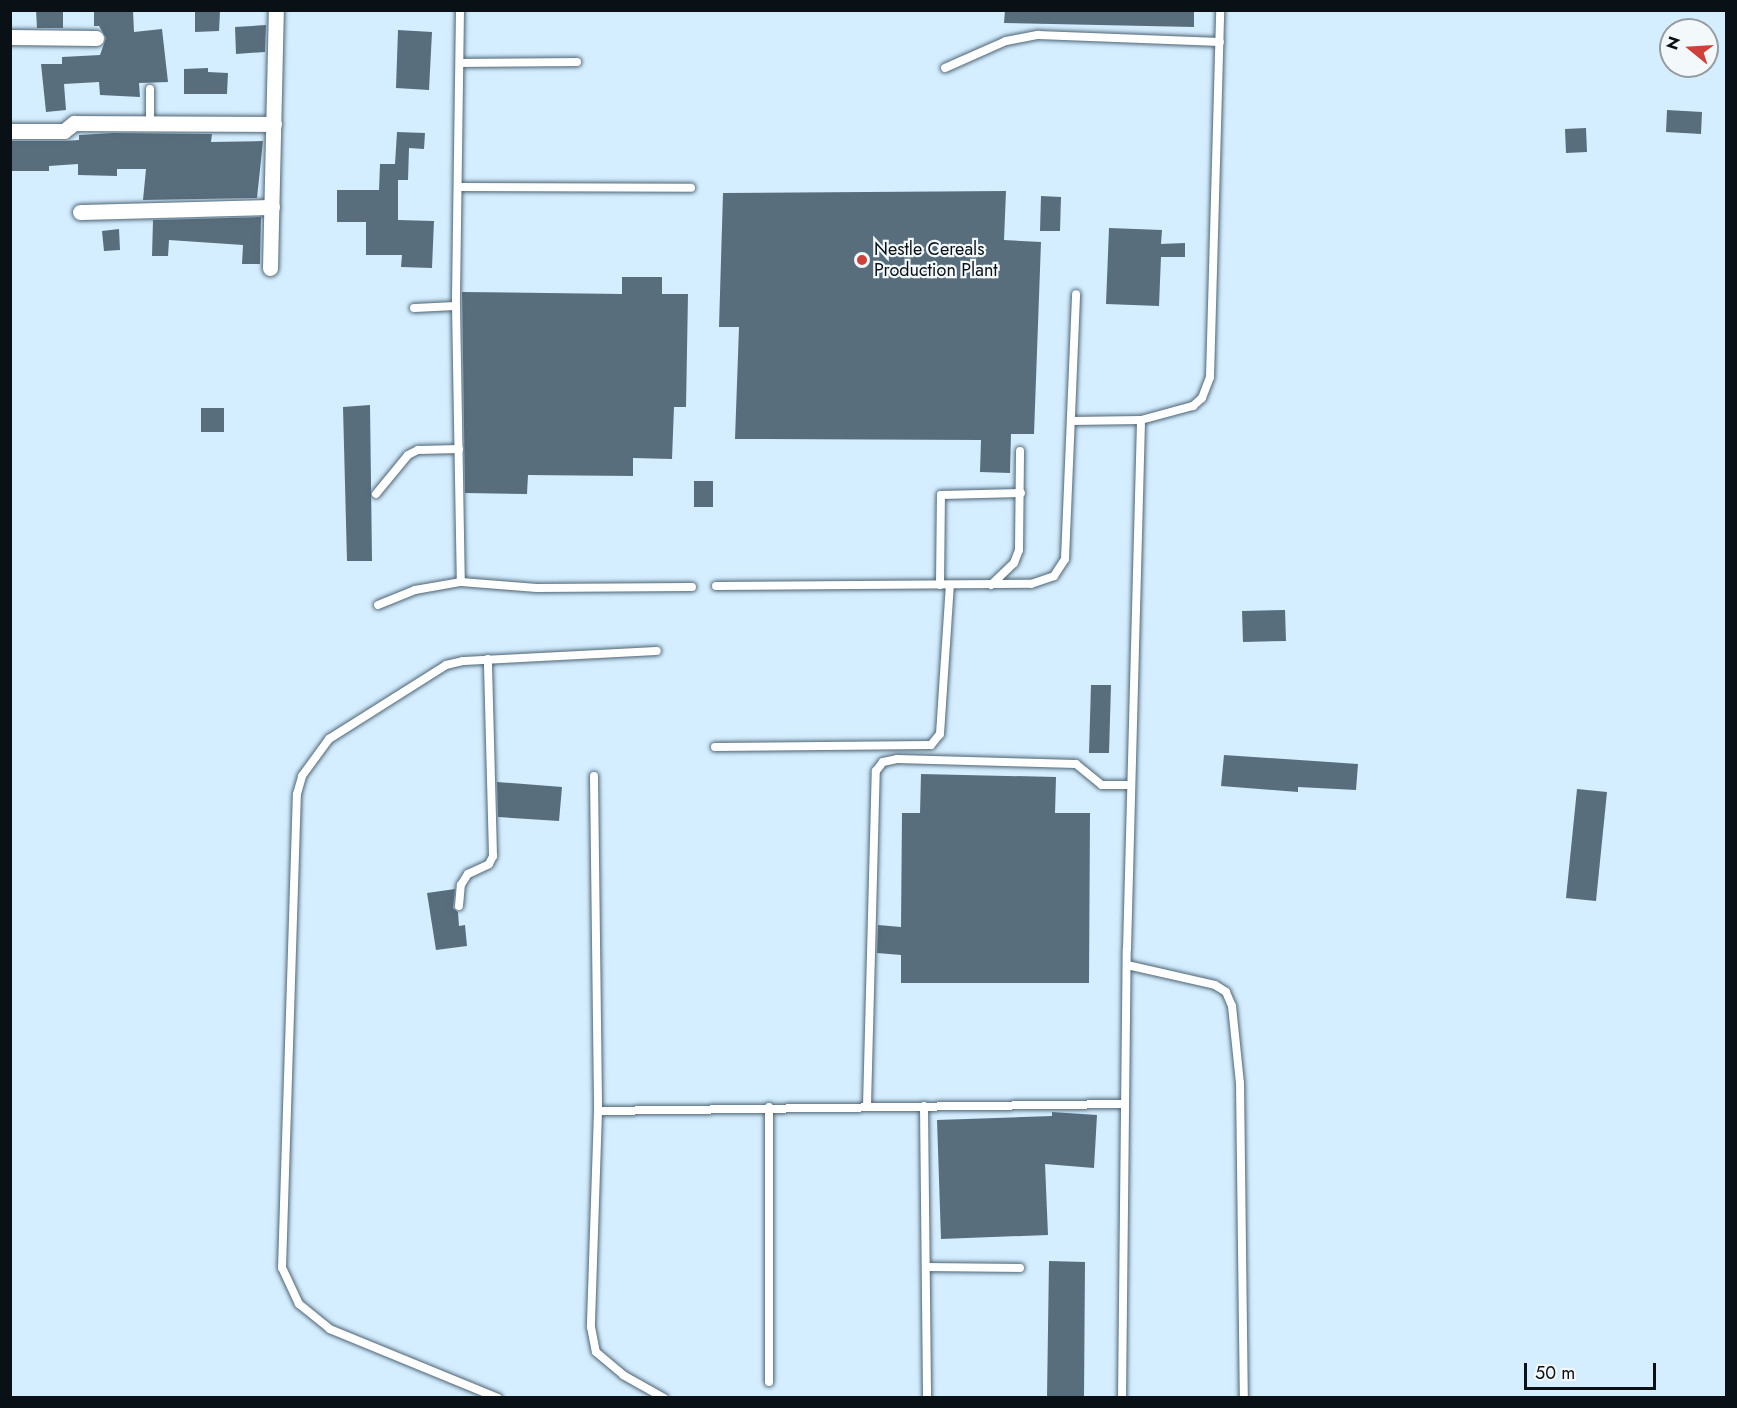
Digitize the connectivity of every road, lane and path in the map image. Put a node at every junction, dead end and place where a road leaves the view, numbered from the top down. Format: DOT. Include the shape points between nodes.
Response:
graph roads {
  1 [pos="276,10"];
  2 [pos="460,10"];
  3 [pos="1220,10"];
  4 [pos="10,37"];
  5 [pos="96,38"];
  6 [pos="1220,42"];
  7 [pos="577,62"];
  8 [pos="460,63"];
  9 [pos="945,68"];
  10 [pos="150,89"];
  11 [pos="150,123"];
  12 [pos="274,124"];
  13 [pos="10,131"];
  14 [pos="459,187"];
  15 [pos="691,188"];
  16 [pos="272,207"];
  17 [pos="80,212"];
  18 [pos="270,268"];
  19 [pos="1076,294"];
  20 [pos="456,306"];
  21 [pos="414,308"];
  22 [pos="1141,420"];
  23 [pos="1071,421"];
  24 [pos="459,449"];
  25 [pos="1020,451"];
  26 [pos="1021,493"];
  27 [pos="376,494"];
  28 [pos="461,582"];
  29 [pos="940,585"];
  30 [pos="950,585"];
  31 [pos="991,585"];
  32 [pos="692,586"];
  33 [pos="716,586"];
  34 [pos="378,605"];
  35 [pos="657,651"];
  36 [pos="488,659"];
  37 [pos="715,747"];
  38 [pos="594,776"];
  39 [pos="1131,785"];
  40 [pos="459,906"];
  41 [pos="1127,965"];
  42 [pos="1125,1104"];
  43 [pos="924,1106"];
  44 [pos="769,1107"];
  45 [pos="867,1107"];
  46 [pos="598,1112"];
  47 [pos="928,1268"];
  48 [pos="1020,1268"];
  49 [pos="769,1382"];
  50 [pos="927,1397"];
  51 [pos="498,1398"];
  52 [pos="664,1398"];
  53 [pos="1122,1398"];
  54 [pos="1244,1398"];
  1 -- 12 [label="street"];
  2 -- 8 [label="lane"];
  3 -- 6 [label="lane"];
  4 -- 5 [label="street"];
  6 -- 9 [label="lane" via="1038,35 1006,41"];
  6 -- 22 [label="lane" via="1210,377 1202,398 1193,406"];
  7 -- 8 [label="lane"];
  8 -- 14 [label="lane"];
  10 -- 11 [label="lane"];
  11 -- 12 [label="street"];
  11 -- 13 [label="street" via="74,123 64,131"];
  12 -- 16 [label="street"];
  14 -- 15 [label="lane"];
  14 -- 20 [label="lane"];
  16 -- 17 [label="street"];
  16 -- 18 [label="street"];
  19 -- 23 [label="lane"];
  20 -- 21 [label="lane"];
  20 -- 24 [label="lane"];
  22 -- 23 [label="lane"];
  22 -- 39 [label="lane"];
  23 -- 31 [label="lane" via="1065,559 1054,576 1031,584"];
  24 -- 27 [label="lane" via="418,450 408,455"];
  24 -- 28 [label="lane"];
  25 -- 26 [label="lane"];
  26 -- 29 [label="lane" via="941,495"];
  26 -- 31 [label="lane" via="1019,550 1014,563"];
  28 -- 32 [label="lane" via="537,588"];
  28 -- 34 [label="lane" via="415,590"];
  29 -- 30 [label="lane"];
  29 -- 33 [label="lane"];
  30 -- 31 [label="lane"];
  30 -- 37 [label="lane" via="940,734 931,745"];
  35 -- 36 [label="lane"];
  36 -- 40 [label="lane" via="494,856 489,864 468,874 461,885"];
  36 -- 51 [label="lane" via="463,661 430,673 329,739 302,776 295,811 282,1268 299,1304 330,1329"];
  38 -- 46 [label="lane"];
  39 -- 41 [label="lane"];
  39 -- 45 [label="lane" via="1102,785 1076,765 897,759 883,762 876,771"];
  41 -- 42 [label="lane"];
  41 -- 54 [label="lane" via="1215,985 1226,992 1232,1006 1240,1083"];
  42 -- 43 [label="lane"];
  42 -- 53 [label="lane"];
  43 -- 45 [label="lane"];
  43 -- 47 [label="lane"];
  44 -- 45 [label="lane"];
  44 -- 46 [label="lane"];
  44 -- 49 [label="lane"];
  46 -- 52 [label="lane" via="591,1327 594,1344 596,1352 623,1375"];
  47 -- 48 [label="lane"];
  47 -- 50 [label="lane"];
}
